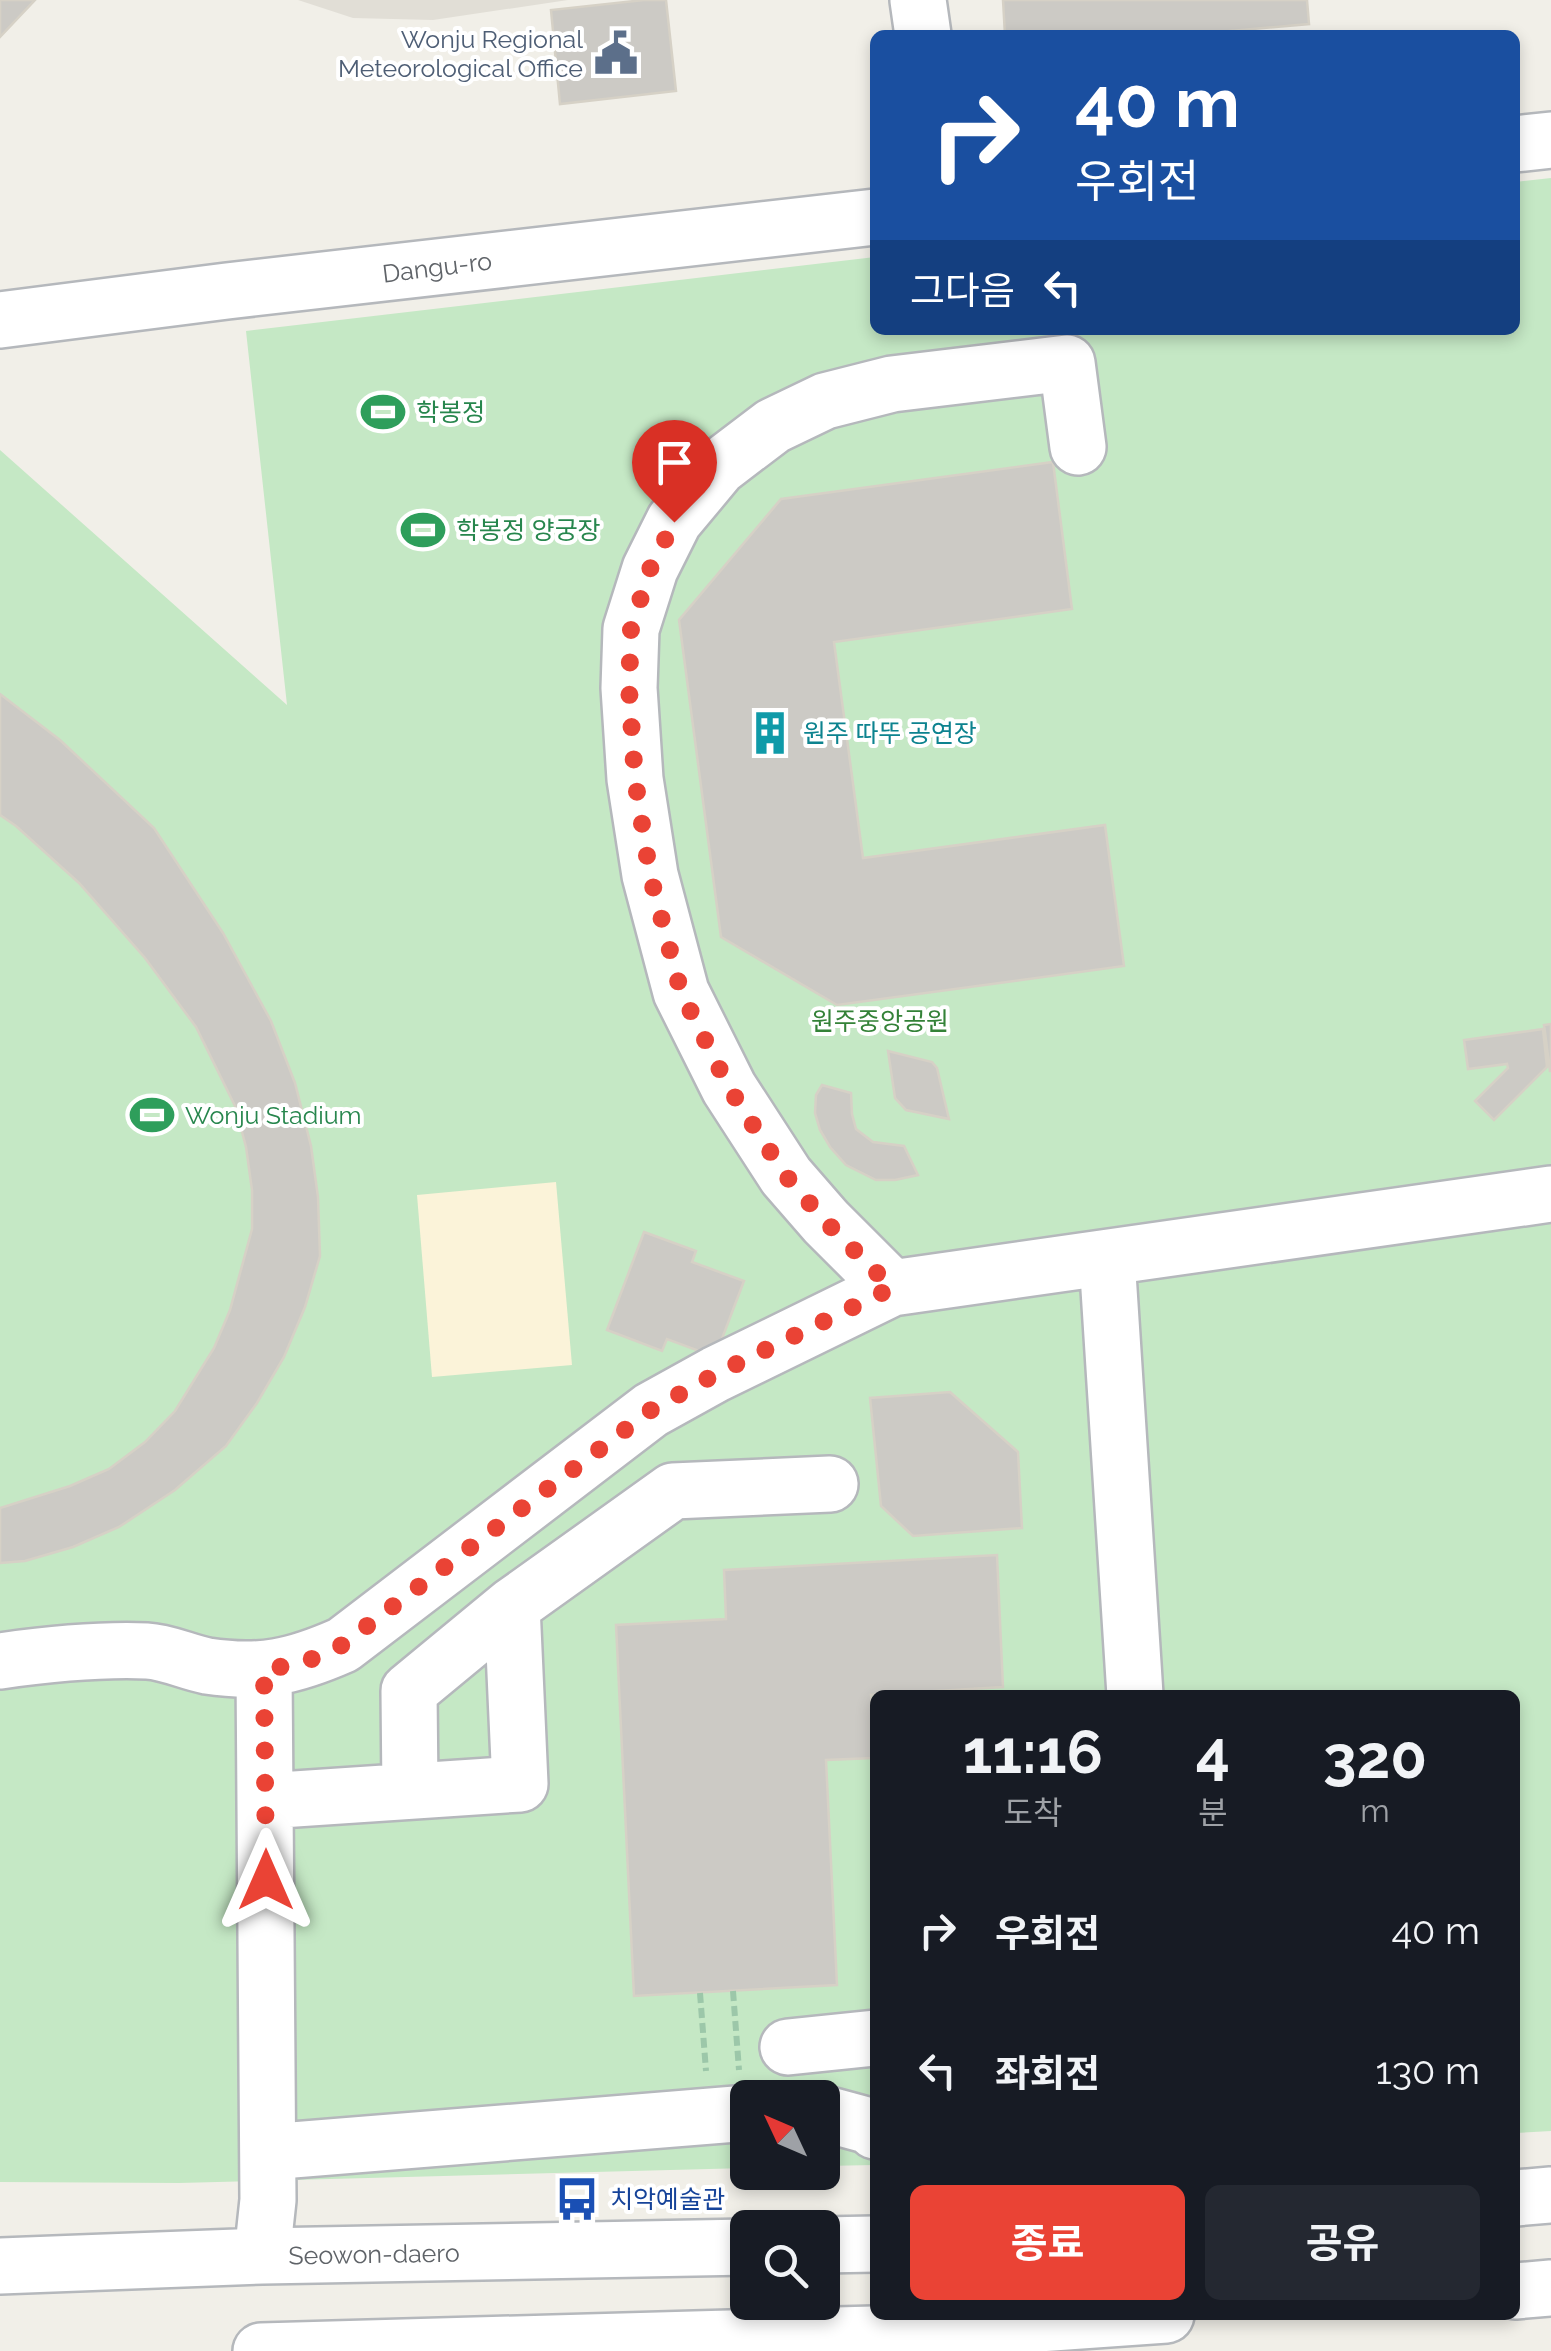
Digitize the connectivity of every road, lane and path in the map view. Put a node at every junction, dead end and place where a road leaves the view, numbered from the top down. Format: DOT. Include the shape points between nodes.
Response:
graph roads {
  1 [pos="918,0"];
  2 [pos="922,30"];
  3 [pos="1551,140"];
  4 [pos="1520,143"];
  5 [pos="870,219"];
  6 [pos="0,320"];
  7 [pos="1078,447"];
  8 [pos="1551,1194"];
  9 [pos="1108,1258"];
  10 [pos="892,1288"];
  11 [pos="830,1484"];
  12 [pos="512,1606"];
  13 [pos="0,1661"];
  14 [pos="264,1670"];
  15 [pos="1124,1690"];
  16 [pos="410,1792"];
  17 [pos="265,1802"];
  18 [pos="733,1991"];
  19 [pos="700,1993"];
  20 [pos="870,2039"];
  21 [pos="788,2048"];
  22 [pos="733,2080"];
  23 [pos="730,2103"];
  24 [pos="730,2114"];
  25 [pos="840,2118"];
  26 [pos="870,2126"];
  27 [pos="268,2152"];
  28 [pos="1551,2195"];
  29 [pos="1520,2198"];
  30 [pos="870,2244"];
  31 [pos="840,2245"];
  32 [pos="730,2246"];
  33 [pos="262,2256"];
  34 [pos="0,2266"];
  35 [pos="1551,2288"];
  36 [pos="1520,2291"];
  37 [pos="1095,2320"];
  38 [pos="911,2333"];
  39 [pos="261,2351"];
  1 -- 2 [label="street"];
  3 -- 4 [label="street"];
  5 -- 6 [label="street, Dangu-ro"];
  7 -- 10 [label="street" via="1067,364 892,384 825,401 774,426 719,467 674,522 631,629 635,779 650,875 681,992 729,1088 786,1176"];
  8 -- 9 [label="street"];
  9 -- 10 [label="street"];
  9 -- 15 [label="street"];
  10 -- 14 [label="street" via="651,1410 342,1645"];
  11 -- 12 [label="street" via="673,1491"];
  12 -- 16 [label="street" via="409,1692"];
  12 -- 16 [label="street" via="520,1784"];
  13 -- 14 [label="street" via="152,1651 207,1666"];
  14 -- 17 [label="street"];
  16 -- 17 [label="street"];
  17 -- 27 [label="street"];
  18 -- 22 [label="path"];
  19 -- 23 [label="path"];
  20 -- 21 [label="street"];
  24 -- 27 [label="street"];
  25 -- 26 [label="street"];
  27 -- 33 [label="street"];
  28 -- 29 [label="street"];
  30 -- 31 [label="street"];
  32 -- 33 [label="street, Seowon-daero"];
  33 -- 34 [label="street, Seowon-daero"];
  35 -- 36 [label="street"];
  37 -- 38 [label="street"];
  38 -- 39 [label="street"];
}
